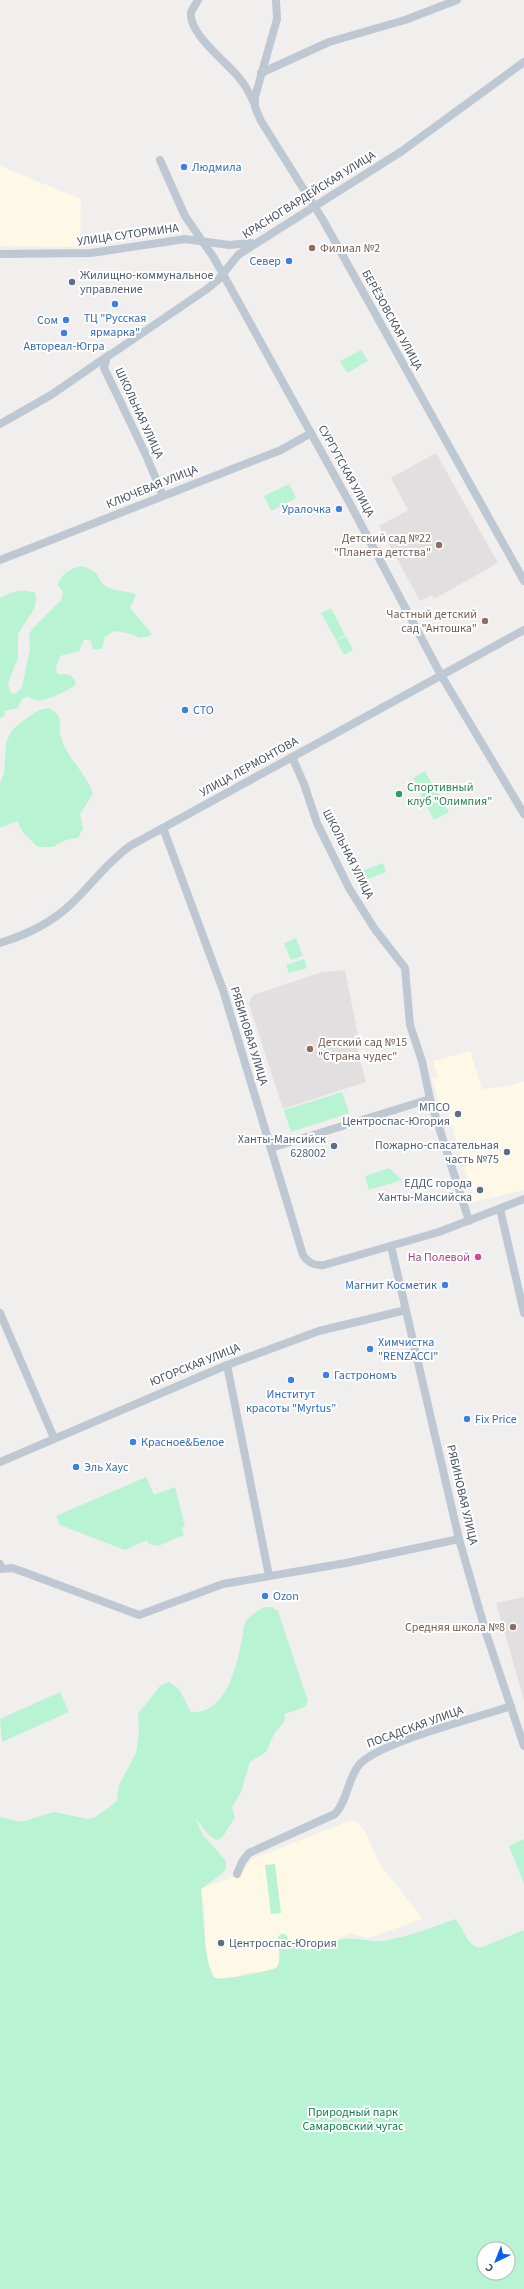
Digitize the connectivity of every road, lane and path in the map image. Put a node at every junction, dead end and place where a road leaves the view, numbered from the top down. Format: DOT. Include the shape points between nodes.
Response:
graph roads {
  1 [pos="198,0"];
  2 [pos="276,0"];
  3 [pos="284,0"];
  4 [pos="456,0"];
  5 [pos="277,12"];
  6 [pos="524,62"];
  7 [pos="261,73"];
  8 [pos="256,107"];
  9 [pos="160,160"];
  10 [pos="314,207"];
  11 [pos="201,240"];
  12 [pos="258,241"];
  13 [pos="0,254"];
  14 [pos="222,274"];
  15 [pos="111,353"];
  16 [pos="105,362"];
  17 [pos="0,424"];
  18 [pos="311,433"];
  19 [pos="164,496"];
  20 [pos="0,560"];
  21 [pos="524,581"];
  22 [pos="524,630"];
  23 [pos="441,675"];
  24 [pos="292,757"];
  25 [pos="524,814"];
  26 [pos="163,828"];
  27 [pos="0,944"];
  28 [pos="430,1099"];
  29 [pos="270,1148"];
  30 [pos="524,1199"];
  31 [pos="500,1209"];
  32 [pos="470,1221"];
  33 [pos="391,1246"];
  34 [pos="406,1310"];
  35 [pos="524,1313"];
  36 [pos="0,1314"];
  37 [pos="227,1365"];
  38 [pos="54,1438"];
  39 [pos="0,1462"];
  40 [pos="459,1538"];
  41 [pos="0,1564"];
  42 [pos="269,1576"];
  43 [pos="511,1706"];
  44 [pos="524,1746"];
  45 [pos="237,1874"];
  1 -- 8 [label="street" via="191,12 193,23 212,50 240,78"];
  2 -- 5 [label="street, БЕРЁЗОВСКАЯ УЛИЦА"];
  3 -- 5 [label="street"];
  4 -- 7 [label="street" via="411,18 329,42"];
  5 -- 7 [label="street, БЕРЁЗОВСКАЯ УЛИЦА"];
  6 -- 10 [label="street, КРАСНОГВАРДЕЙСКАЯ УЛИЦА" via="422,137"];
  7 -- 8 [label="street, БЕРЁЗОВСКАЯ УЛИЦА" via="255,97"];
  8 -- 10 [label="street, БЕРЁЗОВСКАЯ УЛИЦА" via="264,127"];
  9 -- 11 [label="street, СУРГУТСКАЯ УЛИЦА" via="185,216"];
  10 -- 12 [label="street, КРАСНОГВАРДЕЙСКАЯ УЛИЦА"];
  10 -- 21 [label="street, БЕРЁЗОВСКАЯ УЛИЦА"];
  11 -- 12 [label="street, УЛИЦА СУТОРМИНА" via="234,246"];
  11 -- 13 [label="street, УЛИЦА СУТОРМИНА" via="185,239 83,254"];
  11 -- 14 [label="street, СУРГУТСКАЯ УЛИЦА"];
  12 -- 14 [label="street, КРАСНОГВАРДЕЙСКАЯ УЛИЦА" via="234,258"];
  14 -- 15 [label="street, КРАСНОГВАРДЕЙСКАЯ УЛИЦА" via="195,297"];
  14 -- 18 [label="street, СУРГУТСКАЯ УЛИЦА"];
  15 -- 16 [label="street, КРАСНОГВАРДЕЙСКАЯ УЛИЦА"];
  15 -- 17 [label="street, КРАСНОГВАРДЕЙСКАЯ УЛИЦА" via="51,395"];
  16 -- 19 [label="street, ШКОЛЬНАЯ УЛИЦА" via="107,374"];
  18 -- 19 [label="street, КЛЮЧЕВАЯ УЛИЦА" via="281,450"];
  18 -- 23 [label="street, СУРГУТСКАЯ УЛИЦА"];
  19 -- 20 [label="street, КЛЮЧЕВАЯ УЛИЦА"];
  22 -- 23 [label="street, УЛИЦА ЛЕРМОНТОВА"];
  23 -- 24 [label="street, УЛИЦА ЛЕРМОНТОВА"];
  23 -- 25 [label="street, СУРГУТСКАЯ УЛИЦА"];
  24 -- 26 [label="street, УЛИЦА ЛЕРМОНТОВА"];
  24 -- 28 [label="street, ШКОЛЬНАЯ УЛИЦА" via="317,823 349,888 380,937 405,968 409,1017"];
  26 -- 27 [label="street, УЛИЦА ЛЕРМОНТОВА" via="122,852 70,905 50,921"];
  26 -- 29 [label="street, РЯБИНОВАЯ УЛИЦА" via="223,990"];
  28 -- 29 [label="street"];
  28 -- 32 [label="street"];
  29 -- 33 [label="street, РЯБИНОВАЯ УЛИЦА" via="303,1255 313,1265 324,1265"];
  30 -- 31 [label="street"];
  31 -- 32 [label="street"];
  31 -- 35 [label="street"];
  32 -- 33 [label="street"];
  33 -- 34 [label="street, РЯБИНОВАЯ УЛИЦА"];
  34 -- 37 [label="street, ЮГОРСКАЯ УЛИЦА" via="319,1331"];
  34 -- 40 [label="street, РЯБИНОВАЯ УЛИЦА"];
  36 -- 38 [label="street"];
  37 -- 38 [label="street, ЮГОРСКАЯ УЛИЦА"];
  37 -- 42 [label="street"];
  38 -- 39 [label="street, ЮГОРСКАЯ УЛИЦА"];
  40 -- 42 [label="street" via="368,1559"];
  40 -- 43 [label="street, РЯБИНОВАЯ УЛИЦА" via="474,1594"];
  41 -- 42 [label="street" via="2,1569 22,1571 138,1615 213,1586"];
  43 -- 44 [label="street, РЯБИНОВАЯ УЛИЦА"];
  43 -- 45 [label="street, ПОСАДСКАЯ УЛИЦА" via="368,1756 355,1772 343,1805 335,1814 249,1854"];
}
